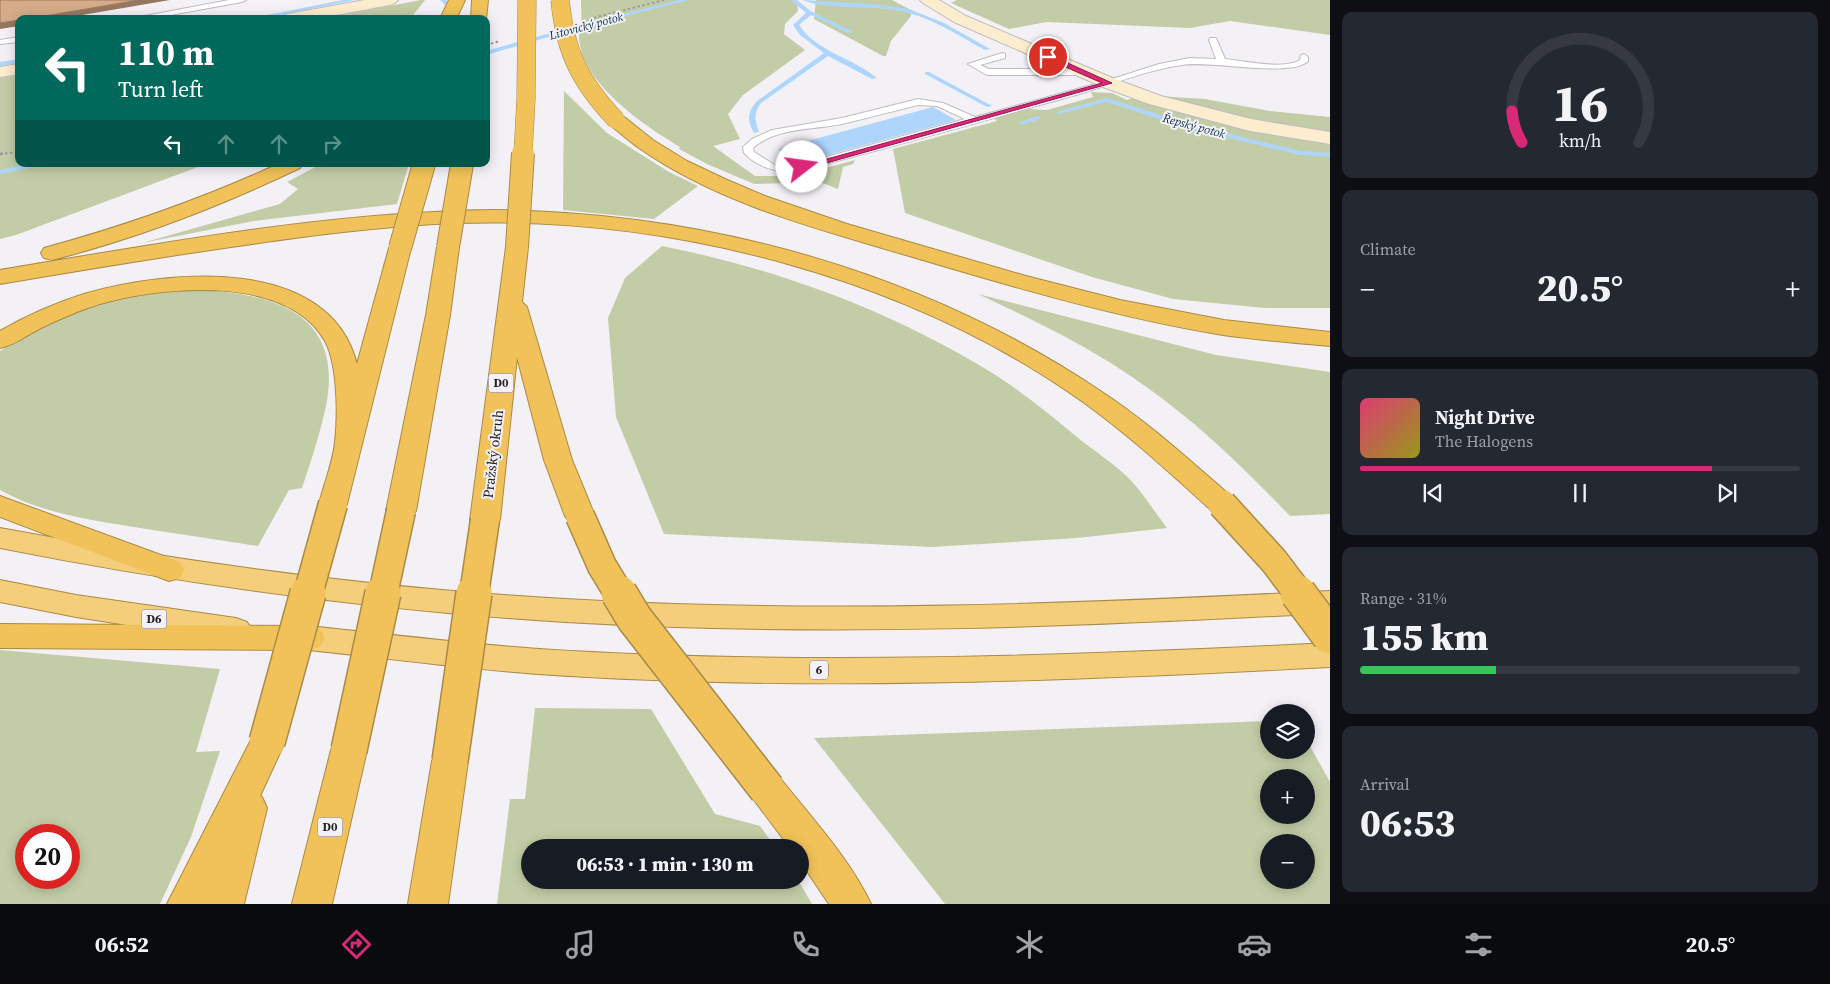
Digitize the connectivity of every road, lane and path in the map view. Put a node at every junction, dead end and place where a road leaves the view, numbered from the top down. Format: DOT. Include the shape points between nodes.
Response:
graph roads {
  1 [pos="242,0"];
  2 [pos="390,0"];
  3 [pos="458,0"];
  4 [pos="480,0"];
  5 [pos="527,0"];
  6 [pos="560,0"];
  7 [pos="928,0"];
  8 [pos="156,15"];
  9 [pos="309,15"];
  10 [pos="450,15"];
  11 [pos="456,15"];
  12 [pos="479,15"];
  13 [pos="15,39"];
  14 [pos="1213,40"];
  15 [pos="0,42"];
  16 [pos="1002,56"];
  17 [pos="1304,57"];
  18 [pos="1221,61"];
  19 [pos="15,70"];
  20 [pos="0,72"];
  21 [pos="1083,72"];
  22 [pos="1109,83"];
  23 [pos="974,120"];
  24 [pos="1330,138"];
  25 [pos="15,152"];
  26 [pos="0,154"];
  27 [pos="287,167"];
  28 [pos="423,167"];
  29 [pos="461,167"];
  30 [pos="0,267"];
  31 [pos="0,277"];
  32 [pos="511,293"];
  33 [pos="1330,339"];
  34 [pos="0,341"];
  35 [pos="349,444"];
  36 [pos="0,506"];
  37 [pos="0,538"];
  38 [pos="169,570"];
  39 [pos="0,591"];
  40 [pos="1330,602"];
  41 [pos="0,636"];
  42 [pos="1330,636"];
  43 [pos="309,638"];
  44 [pos="1330,654"];
  45 [pos="267,742"];
  46 [pos="187,904"];
  47 [pos="224,904"];
  48 [pos="312,904"];
  49 [pos="428,904"];
  50 [pos="852,904"];
  1 -- 8 [label="lane"];
  2 -- 9 [label="main road"];
  3 -- 10 [label="highway"];
  3 -- 11 [label="highway"];
  4 -- 12 [label="highway"];
  5 -- 32 [label="highway, Pražský okruh / D0, bridge" via="526,99"];
  6 -- 33 [label="highway, bridge" via="562,29 570,57 603,106 646,144 712,179 827,224 1090,302 1214,328"];
  7 -- 21 [label="main road" via="960,18"];
  13 -- 15 [label="lane"];
  14 -- 18 [label="lane"];
  16 -- 21 [label="lane" via="972,64 987,72"];
  17 -- 18 [label="lane" via="1302,63 1294,65"];
  18 -- 22 [label="lane" via="1186,62"];
  19 -- 20 [label="main road"];
  21 -- 22 [label="main road"];
  22 -- 23 [label="lane"];
  22 -- 24 [label="main road" via="1219,118"];
  23 -- 23 [label="lane" via="943,104 918,102 772,134 753,141 748,147 749,153 766,166 788,169"];
  25 -- 26 [label="path"];
  27 -- 30 [label="highway" via="153,222"];
  28 -- 35 [label="highway, bridge"];
  29 -- 48 [label="highway, D0, bridge" via="401,511"];
  31 -- 42 [label="highway, bridge" via="330,227 492,216 617,225 691,235 766,251 842,272 924,303 990,334 1056,372 1121,416 1186,469 1222,504 1274,561"];
  32 -- 49 [label="highway, Pražský okruh / D0, bridge" via="485,520"];
  32 -- 50 [label="highway, bridge" via="558,460 602,566 634,618"];
  34 -- 35 [label="highway" via="52,313 120,292 191,283 233,284 268,291 311,310 337,339 346,378"];
  35 -- 45 [label="highway, bridge"];
  36 -- 38 [label="highway"];
  37 -- 38 [label="highway"];
  38 -- 40 [label="highway" via="456,603 718,617 980,617"];
  39 -- 43 [label="highway, D6" via="154,619"];
  41 -- 43 [label="highway"];
  43 -- 44 [label="highway, 6" via="538,661 764,670 998,669"];
  45 -- 46 [label="highway"];
  45 -- 47 [label="highway"];
}
